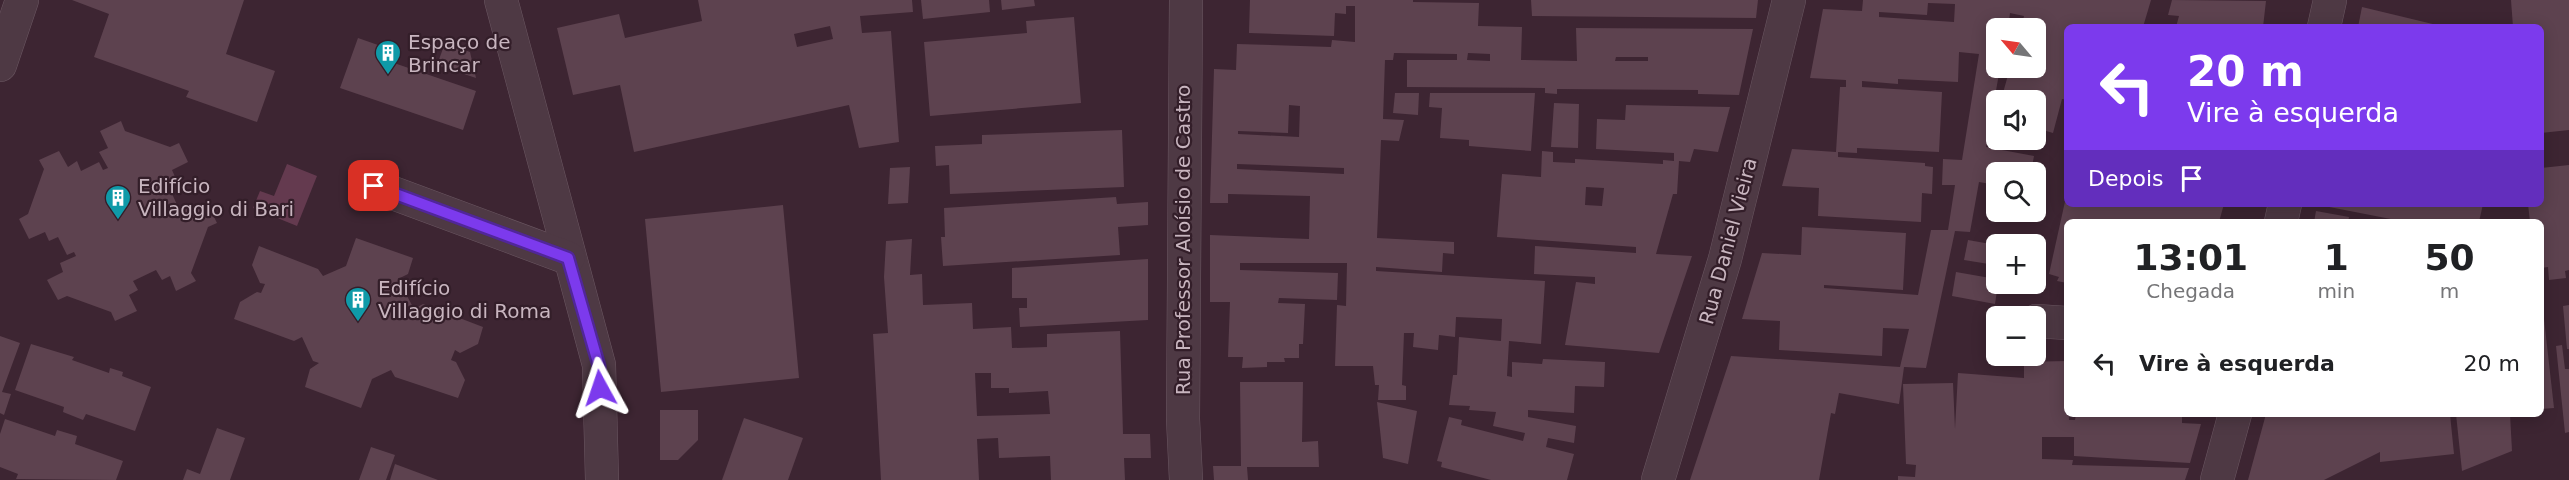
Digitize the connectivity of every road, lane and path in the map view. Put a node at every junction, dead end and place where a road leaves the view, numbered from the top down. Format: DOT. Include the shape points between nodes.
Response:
graph roads {
  1 [pos="22,0"];
  2 [pos="501,0"];
  3 [pos="1186,0"];
  4 [pos="1790,0"];
  5 [pos="2330,0"];
  6 [pos="2325,24"];
  7 [pos="0,65"];
  8 [pos="374,186"];
  9 [pos="568,258"];
  10 [pos="2046,322"];
  11 [pos="2064,323"];
  12 [pos="2234,417"];
  13 [pos="602,480"];
  14 [pos="1186,480"];
  15 [pos="1658,480"];
  16 [pos="2217,480"];
  1 -- 7 [label="street"];
  2 -- 9 [label="street"];
  3 -- 14 [label="street, Rua Professor Aloísio de Castro"];
  4 -- 15 [label="street, Rua Daniel Vieira" via="1725,259"];
  5 -- 6 [label="street"];
  8 -- 9 [label="street"];
  9 -- 13 [label="street" via="599,366"];
  10 -- 11 [label="street"];
  12 -- 16 [label="street"];
}
